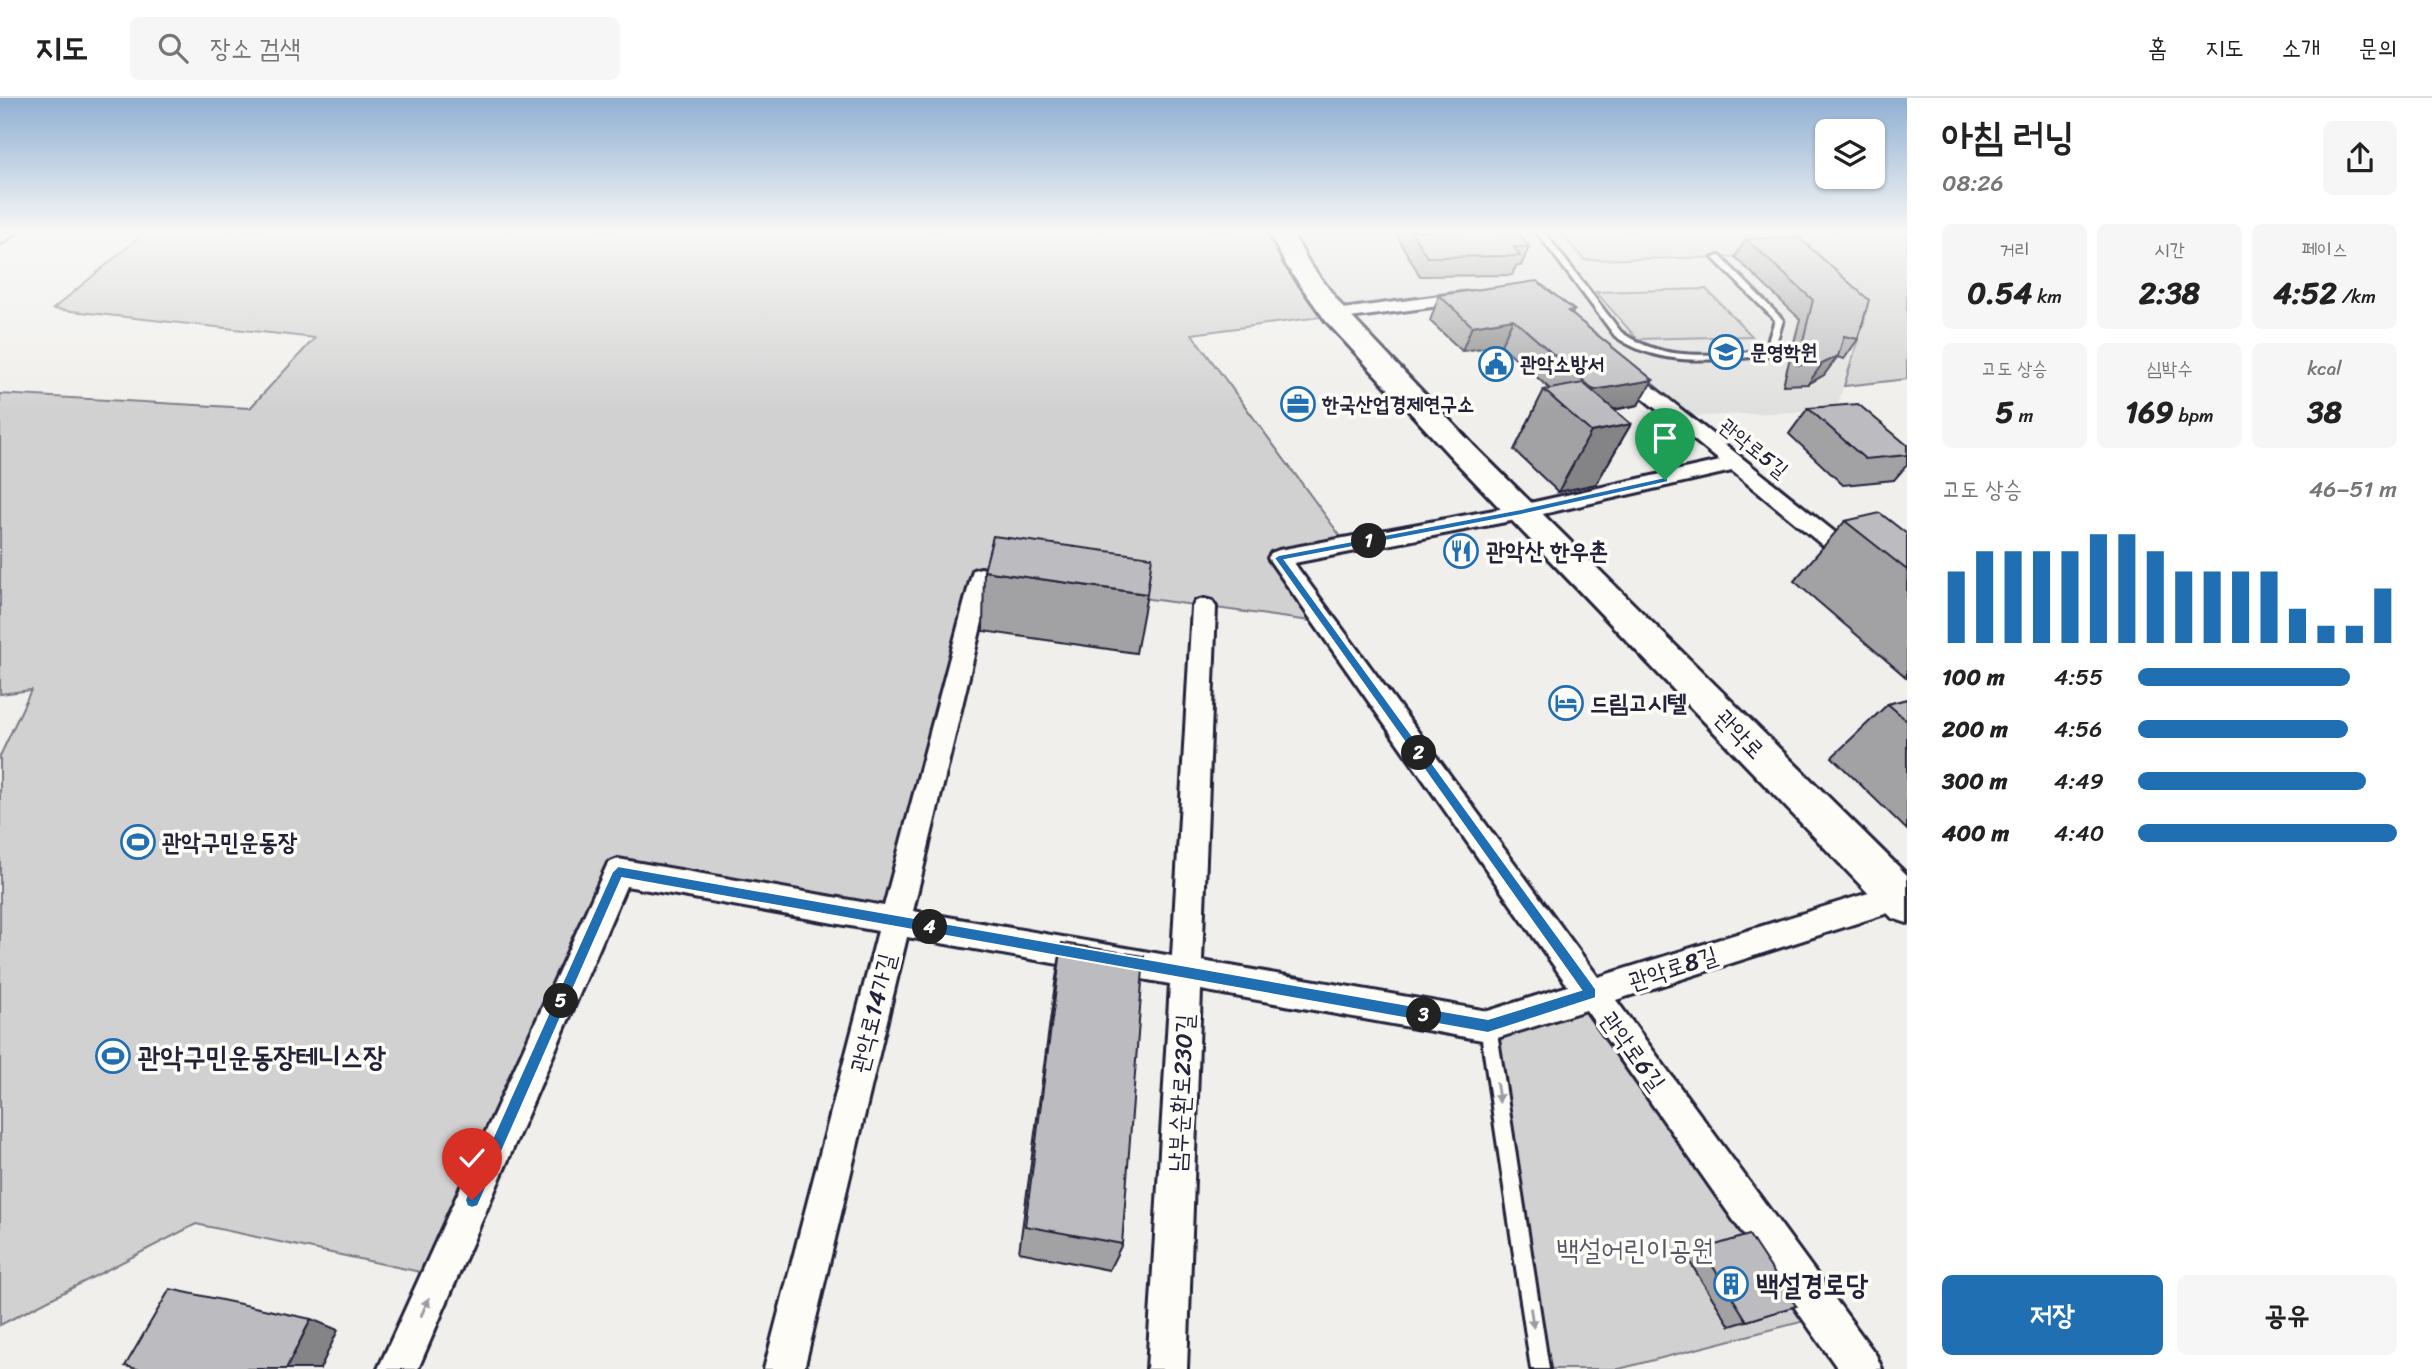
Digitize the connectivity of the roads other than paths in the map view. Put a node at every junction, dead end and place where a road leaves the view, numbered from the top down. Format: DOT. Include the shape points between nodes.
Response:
graph roads {
  1 [pos="1317,290"];
  2 [pos="1584,290"];
  3 [pos="1749,290"];
  4 [pos="1496,294"];
  5 [pos="1335,315"];
  6 [pos="1606,358"];
  7 [pos="1737,464"];
  8 [pos="1521,512"];
  9 [pos="981,576"];
  10 [pos="1907,602"];
  11 [pos="1204,607"];
  12 [pos="1904,898"];
  13 [pos="895,921"];
  14 [pos="1186,973"];
  15 [pos="1592,993"];
  16 [pos="1488,1026"];
  17 [pos="398,1369"];
  18 [pos="784,1369"];
  19 [pos="1167,1369"];
  20 [pos="1540,1369"];
  21 [pos="1862,1369"];
  1 -- 5 [label="main road, 관악로"];
  2 -- 3 [label="lane" via="1618,334 1645,350 1674,356 1769,353 1779,320"];
  4 -- 5 [label="street"];
  5 -- 8 [label="main road, 관악로"];
  6 -- 7 [label="street, 관악로5길"];
  7 -- 8 [label="street"];
  7 -- 10 [label="street, 관악로5길"];
  8 -- 12 [label="main road, 관악로"];
  8 -- 15 [label="street, 관악로6길" via="1279,558"];
  9 -- 13 [label="street, 관악로14가길"];
  11 -- 14 [label="street, 남부순환로230길"];
  12 -- 15 [label="street, 관악로8길"];
  13 -- 14 [label="street, 관악로8길"];
  17 -- 13 [label="street, 관악로8길, one-way" via="618,872"];
  13 -- 18 [label="street, 관악로14가길"];
  14 -- 16 [label="street, 관악로8길"];
  14 -- 19 [label="street, 남부순환로230길"];
  15 -- 16 [label="street, 관악로8길"];
  15 -- 21 [label="street, 관악로6길"];
  16 -- 20 [label="lane, one-way"];
}
